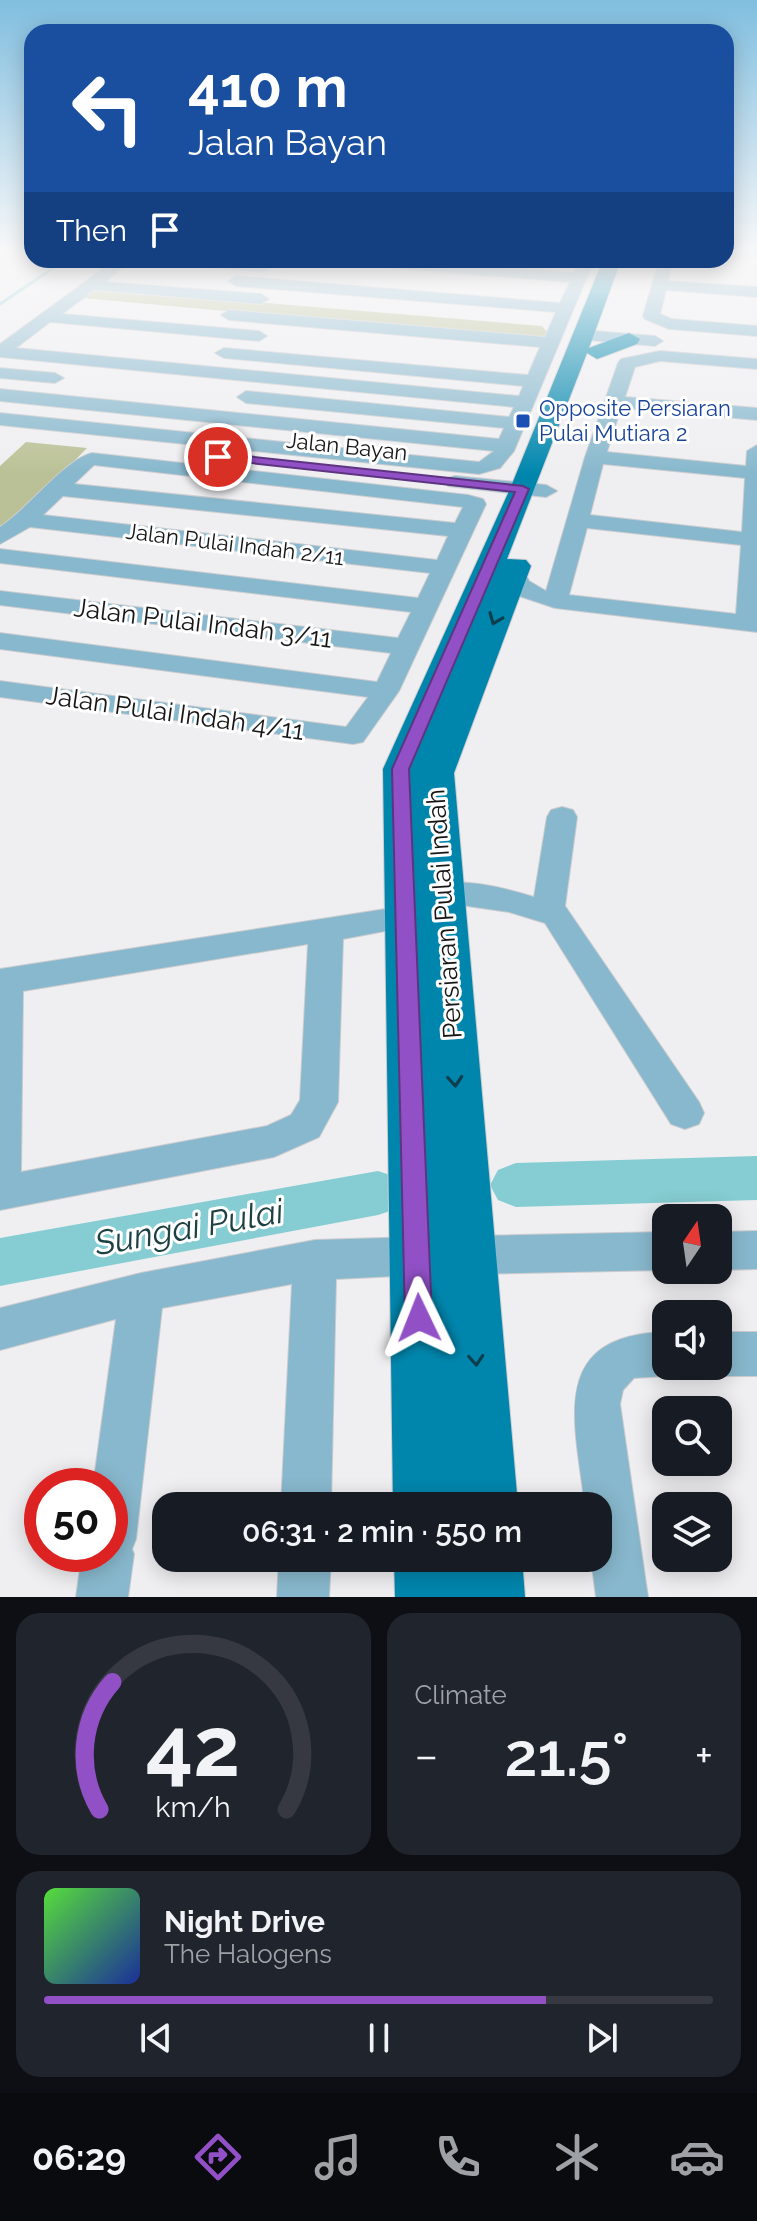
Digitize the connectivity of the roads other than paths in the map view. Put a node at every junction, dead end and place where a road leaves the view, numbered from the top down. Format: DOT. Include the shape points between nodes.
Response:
graph roads {
  1 [pos="35,326"];
  2 [pos="139,326"];
  3 [pos="205,326"];
  4 [pos="352,326"];
  5 [pos="573,326"];
  6 [pos="588,326"];
  7 [pos="659,326"];
  8 [pos="694,326"];
  9 [pos="369,327"];
  10 [pos="199,331"];
  11 [pos="757,331"];
  12 [pos="25,333"];
  13 [pos="57,337"];
  14 [pos="278,338"];
  15 [pos="550,343"];
  16 [pos="757,347"];
  17 [pos="0,352"];
  18 [pos="213,352"];
  19 [pos="344,364"];
  20 [pos="757,364"];
  21 [pos="162,368"];
  22 [pos="0,373"];
  23 [pos="78,380"];
  24 [pos="532,381"];
  25 [pos="329,384"];
  26 [pos="219,394"];
  27 [pos="0,395"];
  28 [pos="524,402"];
  29 [pos="614,402"];
  30 [pos="313,404"];
  31 [pos="116,407"];
  32 [pos="757,414"];
  33 [pos="0,419"];
  34 [pos="515,423"];
  35 [pos="294,426"];
  36 [pos="91,428"];
  37 [pos="0,434"];
  38 [pos="506,446"];
  39 [pos="595,457"];
  40 [pos="756,462"];
  41 [pos="276,464"];
  42 [pos="58,489"];
  43 [pos="534,490"];
  44 [pos="247,510"];
  45 [pos="26,520"];
  46 [pos="577,520"];
  47 [pos="463,531"];
  48 [pos="0,537"];
  49 [pos="752,540"];
  50 [pos="225,542"];
  51 [pos="0,556"];
  52 [pos="445,568"];
  53 [pos="514,572"];
  54 [pos="199,579"];
  55 [pos="0,598"];
  56 [pos="555,601"];
  57 [pos="427,606"];
  58 [pos="173,619"];
  59 [pos="753,624"];
  60 [pos="0,641"];
  61 [pos="406,647"];
  62 [pos="144,659"];
  63 [pos="0,689"];
  64 [pos="386,691"];
  65 [pos="112,704"];
  66 [pos="562,817"];
  67 [pos="425,905"];
  68 [pos="548,911"];
  69 [pos="326,930"];
  70 [pos="3,982"];
  71 [pos="685,1113"];
  72 [pos="0,1193"];
  73 [pos="757,1250"];
  74 [pos="652,1251"];
  75 [pos="732,1251"];
  76 [pos="443,1255"];
  77 [pos="315,1259"];
  78 [pos="141,1293"];
  79 [pos="0,1329"];
  80 [pos="652,1354"];
  81 [pos="732,1354"];
  82 [pos="757,1354"];
  83 [pos="120,1468"];
  84 [pos="307,1492"];
  85 [pos="426,1492"];
  86 [pos="484,1492"];
  87 [pos="105,1572"];
  88 [pos="304,1572"];
  89 [pos="427,1572"];
  90 [pos="490,1572"];
  91 [pos="102,1597"];
  92 [pos="303,1597"];
  93 [pos="428,1597"];
  94 [pos="492,1597"];
  95 [pos="622,1597"];
  1 -- 12 [label="street"];
  2 -- 10 [label="street"];
  3 -- 10 [label="street"];
  4 -- 9 [label="street"];
  5 -- 15 [label="street"];
  6 -- 43 [label="main road, Persiaran Pulai Indah"];
  7 -- 16 [label="street"];
  8 -- 11 [label="street"];
  9 -- 15 [label="street"];
  9 -- 19 [label="street"];
  10 -- 14 [label="street"];
  10 -- 21 [label="street"];
  12 -- 13 [label="street"];
  12 -- 17 [label="street"];
  15 -- 24 [label="street" via="534,361"];
  17 -- 21 [label="street"];
  18 -- 19 [label="street"];
  19 -- 24 [label="street"];
  19 -- 25 [label="street"];
  20 -- 29 [label="street" via="660,356 627,363"];
  21 -- 25 [label="street"];
  21 -- 31 [label="street"];
  22 -- 23 [label="street"];
  24 -- 28 [label="street"];
  25 -- 28 [label="street"];
  25 -- 30 [label="street"];
  26 -- 30 [label="street"];
  27 -- 31 [label="street"];
  28 -- 34 [label="street"];
  29 -- 32 [label="street"];
  29 -- 39 [label="street"];
  30 -- 34 [label="street"];
  30 -- 35 [label="street"];
  31 -- 35 [label="street"];
  31 -- 36 [label="street"];
  33 -- 36 [label="street"];
  34 -- 38 [label="street"];
  35 -- 38 [label="street"];
  35 -- 41 [label="street"];
  36 -- 41 [label="street"];
  37 -- 41 [label="street, Jalan Bayan"];
  38 -- 41 [label="street" via="500,459 479,468"];
  39 -- 40 [label="street"];
  39 -- 46 [label="street"];
  40 -- 49 [label="street"];
  41 -- 42 [label="street" via="92,459"];
  41 -- 43 [label="street, Jalan Bayan"];
  41 -- 44 [label="street"];
  41 -- 47 [label="street" via="468,501 475,504"];
  42 -- 44 [label="street"];
  42 -- 45 [label="street"];
  43 -- 53 [label="main road, Persiaran Pulai Indah"];
  43 -- 67 [label="main road, Persiaran Pulai Indah" via="401,769"];
  44 -- 47 [label="street"];
  44 -- 50 [label="street"];
  45 -- 48 [label="street"];
  45 -- 50 [label="street, Jalan Pulai Indah 2/11"];
  46 -- 49 [label="street"];
  46 -- 56 [label="street"];
  47 -- 52 [label="street"];
  49 -- 59 [label="street"];
  50 -- 52 [label="street, Jalan Pulai Indah 2/11"];
  50 -- 54 [label="street"];
  51 -- 54 [label="street"];
  52 -- 57 [label="street"];
  53 -- 56 [label="street" via="520,588"];
  53 -- 67 [label="main road, Persiaran Pulai Indah, one-way" via="435,767 439,831 414,911"];
  54 -- 57 [label="street"];
  54 -- 58 [label="street"];
  55 -- 58 [label="street, Jalan Pulai Indah 3/11"];
  56 -- 59 [label="street"];
  57 -- 61 [label="street"];
  58 -- 61 [label="street, Jalan Pulai Indah 3/11"];
  58 -- 62 [label="street"];
  60 -- 62 [label="street"];
  61 -- 64 [label="street"];
  62 -- 64 [label="street"];
  62 -- 65 [label="street"];
  63 -- 65 [label="street, Jalan Pulai Indah 4/11"];
  64 -- 65 [label="street, Jalan Pulai Indah 4/11" via="358,733 349,737"];
  66 -- 68 [label="street"];
  67 -- 68 [label="street" via="495,898"];
  67 -- 69 [label="street"];
  67 -- 76 [label="main road, Persiaran Pulai Indah"];
  67 -- 76 [label="main road, Persiaran Pulai Indah, one-way" via="450,1017"];
  68 -- 71 [label="street" via="557,915"];
  69 -- 70 [label="street"];
  69 -- 72 [label="street" via="319,1102 305,1126 274,1141"];
  70 -- 72 [label="street"];
  73 -- 75 [label="street"];
  74 -- 76 [label="street"];
  76 -- 77 [label="street"];
  76 -- 85 [label="main road, Persiaran Pulai Indah"];
  76 -- 86 [label="main road, Persiaran Pulai Indah, one-way"];
  77 -- 78 [label="street"];
  77 -- 84 [label="street"];
  78 -- 79 [label="street"];
  78 -- 83 [label="street"];
  80 -- 95 [label="street" via="617,1363 601,1380 596,1404"];
  81 -- 82 [label="street"];
  87 -- 91 [label="street"];
  88 -- 92 [label="street"];
  89 -- 93 [label="main road"];
  90 -- 94 [label="main road"];
}
